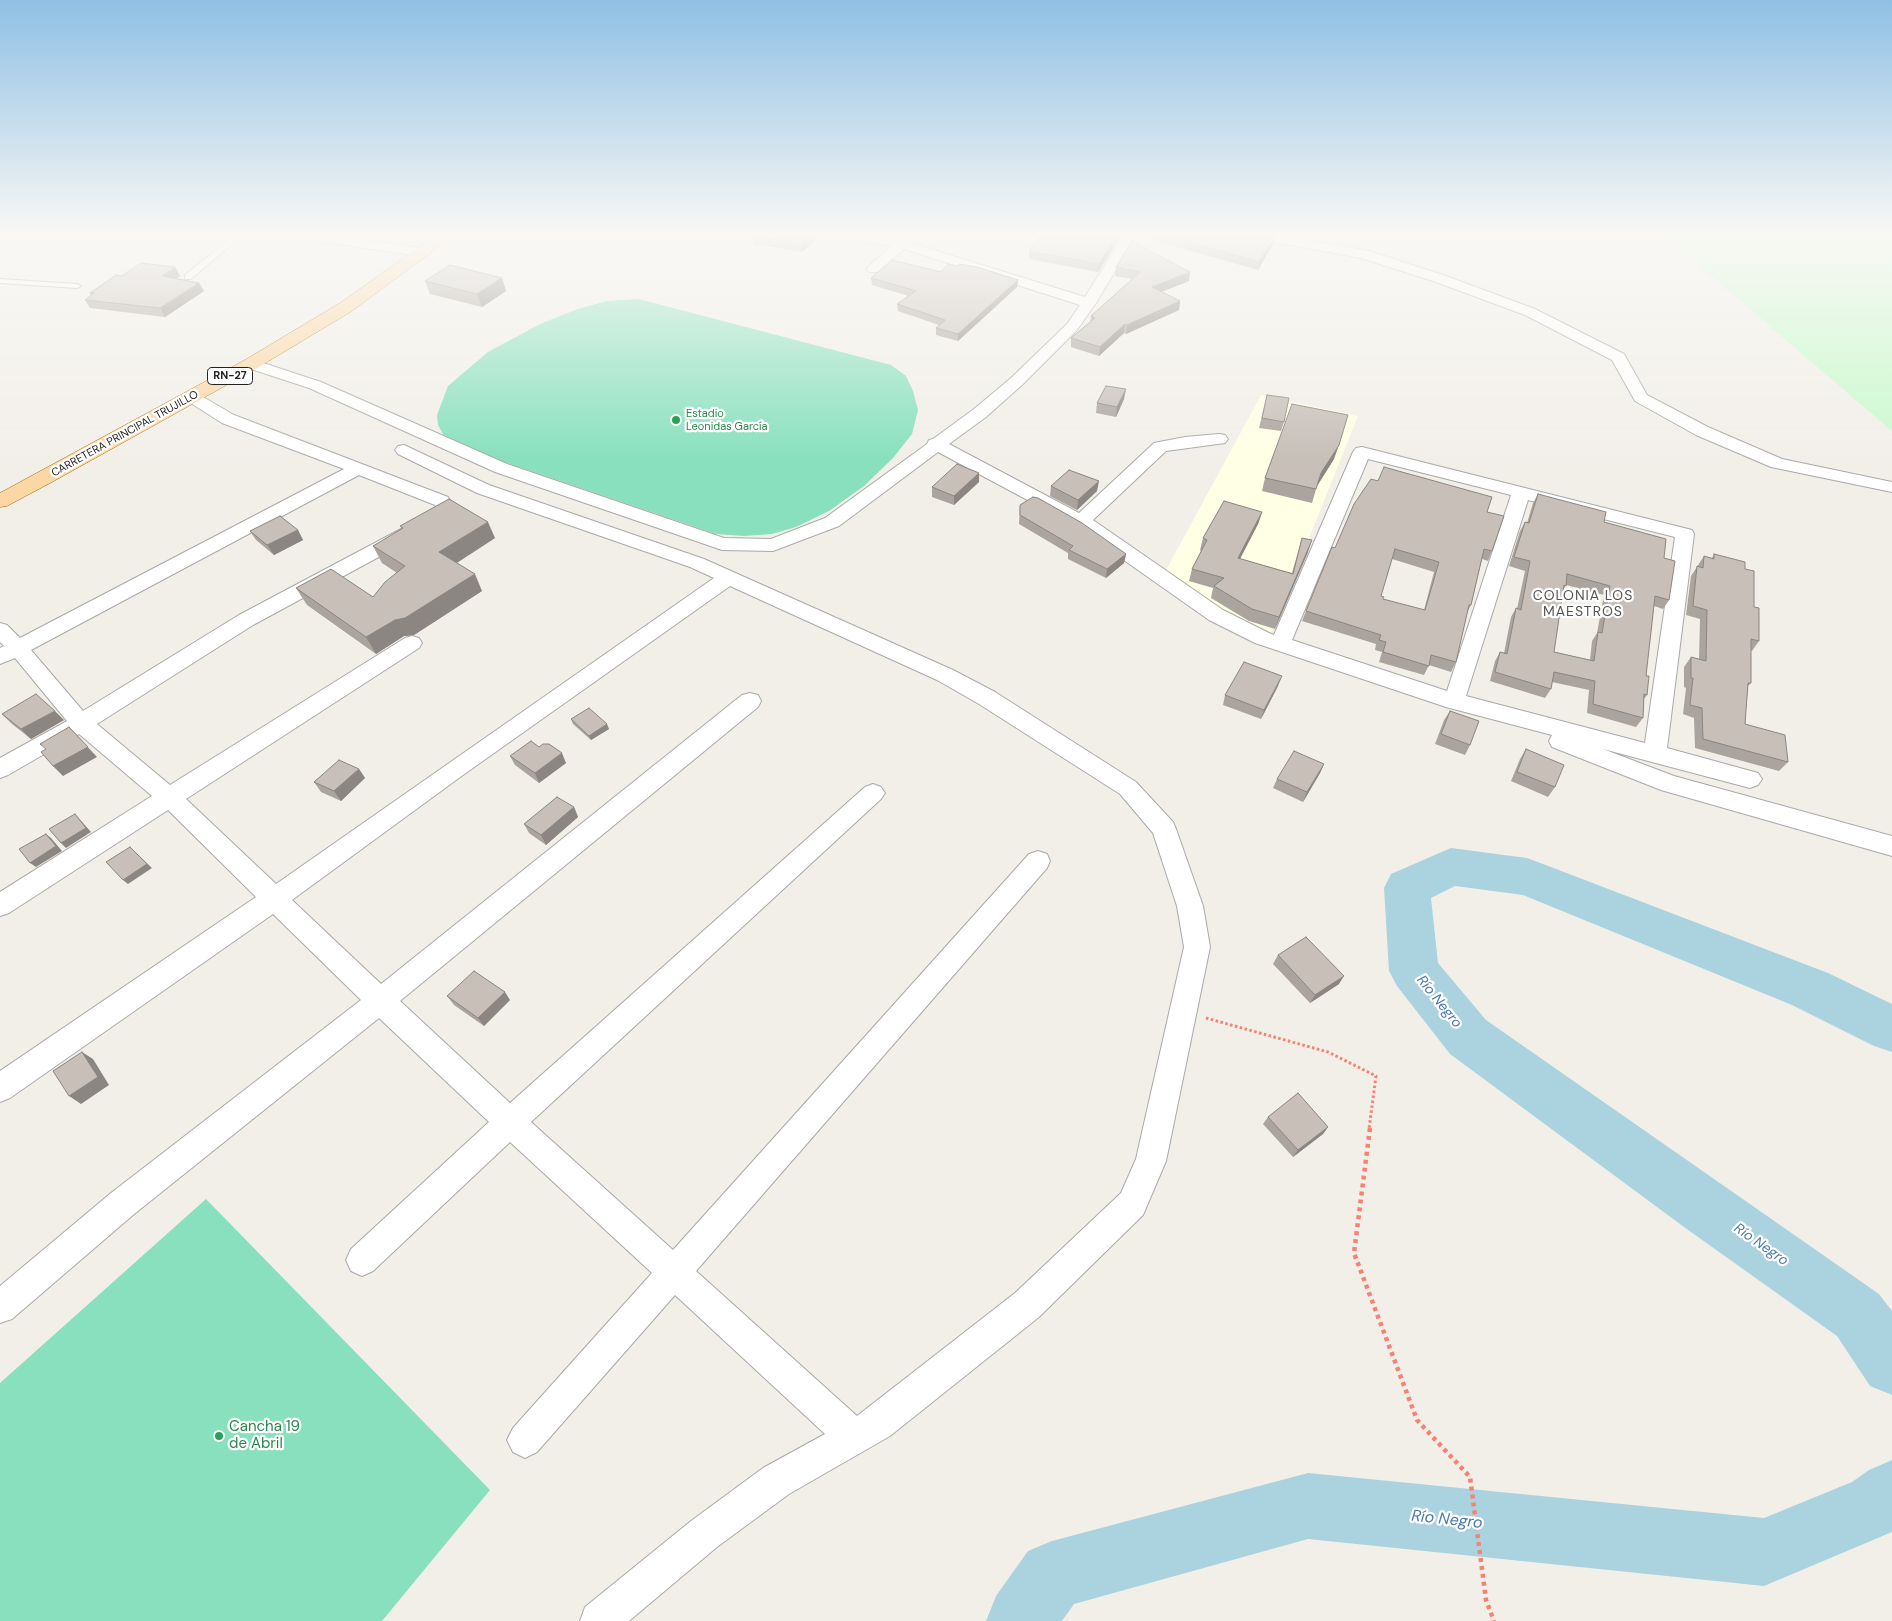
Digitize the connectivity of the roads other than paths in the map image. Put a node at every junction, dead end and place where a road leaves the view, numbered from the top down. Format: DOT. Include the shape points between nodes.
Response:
graph roads {
  1 [pos="343,309"];
  2 [pos="1085,309"];
  3 [pos="1521,309"];
  4 [pos="252,364"];
  5 [pos="192,397"];
  6 [pos="1219,440"];
  7 [pos="935,444"];
  8 [pos="404,450"];
  9 [pos="358,469"];
  10 [pos="1892,488"];
  11 [pos="1521,493"];
  12 [pos="0,500"];
  13 [pos="1081,521"];
  14 [pos="729,577"];
  15 [pos="0,630"];
  16 [pos="412,643"];
  17 [pos="1280,645"];
  18 [pos="9,652"];
  19 [pos="750,701"];
  20 [pos="1454,701"];
  21 [pos="1479,708"];
  22 [pos="81,723"];
  23 [pos="1655,753"];
  24 [pos="0,769"];
  25 [pos="1750,778"];
  26 [pos="873,793"];
  27 [pos="170,798"];
  28 [pos="1892,846"];
  29 [pos="1038,861"];
  30 [pos="274,899"];
  31 [pos="0,905"];
  32 [pos="380,1001"];
  33 [pos="0,1088"];
  34 [pos="510,1122"];
  35 [pos="362,1260"];
  36 [pos="674,1272"];
  37 [pos="0,1307"];
  38 [pos="854,1437"];
  39 [pos="525,1440"];
  40 [pos="598,1621"];
  1 -- 4 [label="main road, CARRETERA PRINCIPAL TRUJILLO / RN-27"];
  2 -- 7 [label="street" via="1072,327 1017,381 980,413"];
  3 -- 10 [label="street" via="1618,357 1641,398 1702,431 1777,463"];
  4 -- 5 [label="main road, CARRETERA PRINCIPAL TRUJILLO / RN-27"];
  4 -- 7 [label="street" via="316,386 500,468 722,544 773,545 832,522"];
  5 -- 9 [label="street" via="228,419"];
  5 -- 12 [label="main road, CARRETERA PRINCIPAL TRUJILLO / RN-27"];
  6 -- 13 [label="street" via="1160,447"];
  7 -- 13 [label="street"];
  8 -- 14 [label="street" via="483,489"];
  9 -- 18 [label="street"];
  9 -- 22 [label="street" via="442,502 446,508 442,515 246,620"];
  11 -- 17 [label="street" via="1362,452"];
  11 -- 20 [label="street"];
  11 -- 23 [label="street" via="1685,534"];
  13 -- 17 [label="street" via="1216,615"];
  14 -- 30 [label="street"];
  14 -- 38 [label="street" via="988,698 1128,788 1164,829 1190,906 1197,947 1152,1161 1132,1204 1027,1305 878,1424"];
  15 -- 18 [label="street"];
  16 -- 27 [label="street"];
  17 -- 20 [label="street"];
  18 -- 22 [label="street"];
  19 -- 32 [label="street"];
  20 -- 21 [label="street"];
  21 -- 23 [label="street"];
  21 -- 28 [label="street" via="1670,784"];
  22 -- 24 [label="street"];
  22 -- 27 [label="street"];
  23 -- 25 [label="street"];
  26 -- 34 [label="street"];
  27 -- 30 [label="street"];
  27 -- 31 [label="street"];
  29 -- 36 [label="street"];
  30 -- 32 [label="street"];
  30 -- 33 [label="street"];
  32 -- 34 [label="street"];
  32 -- 37 [label="street" via="122,1204"];
  34 -- 35 [label="street"];
  34 -- 36 [label="street"];
  36 -- 38 [label="street"];
  36 -- 39 [label="street"];
  38 -- 40 [label="street" via="776,1481 704,1534"];
}
